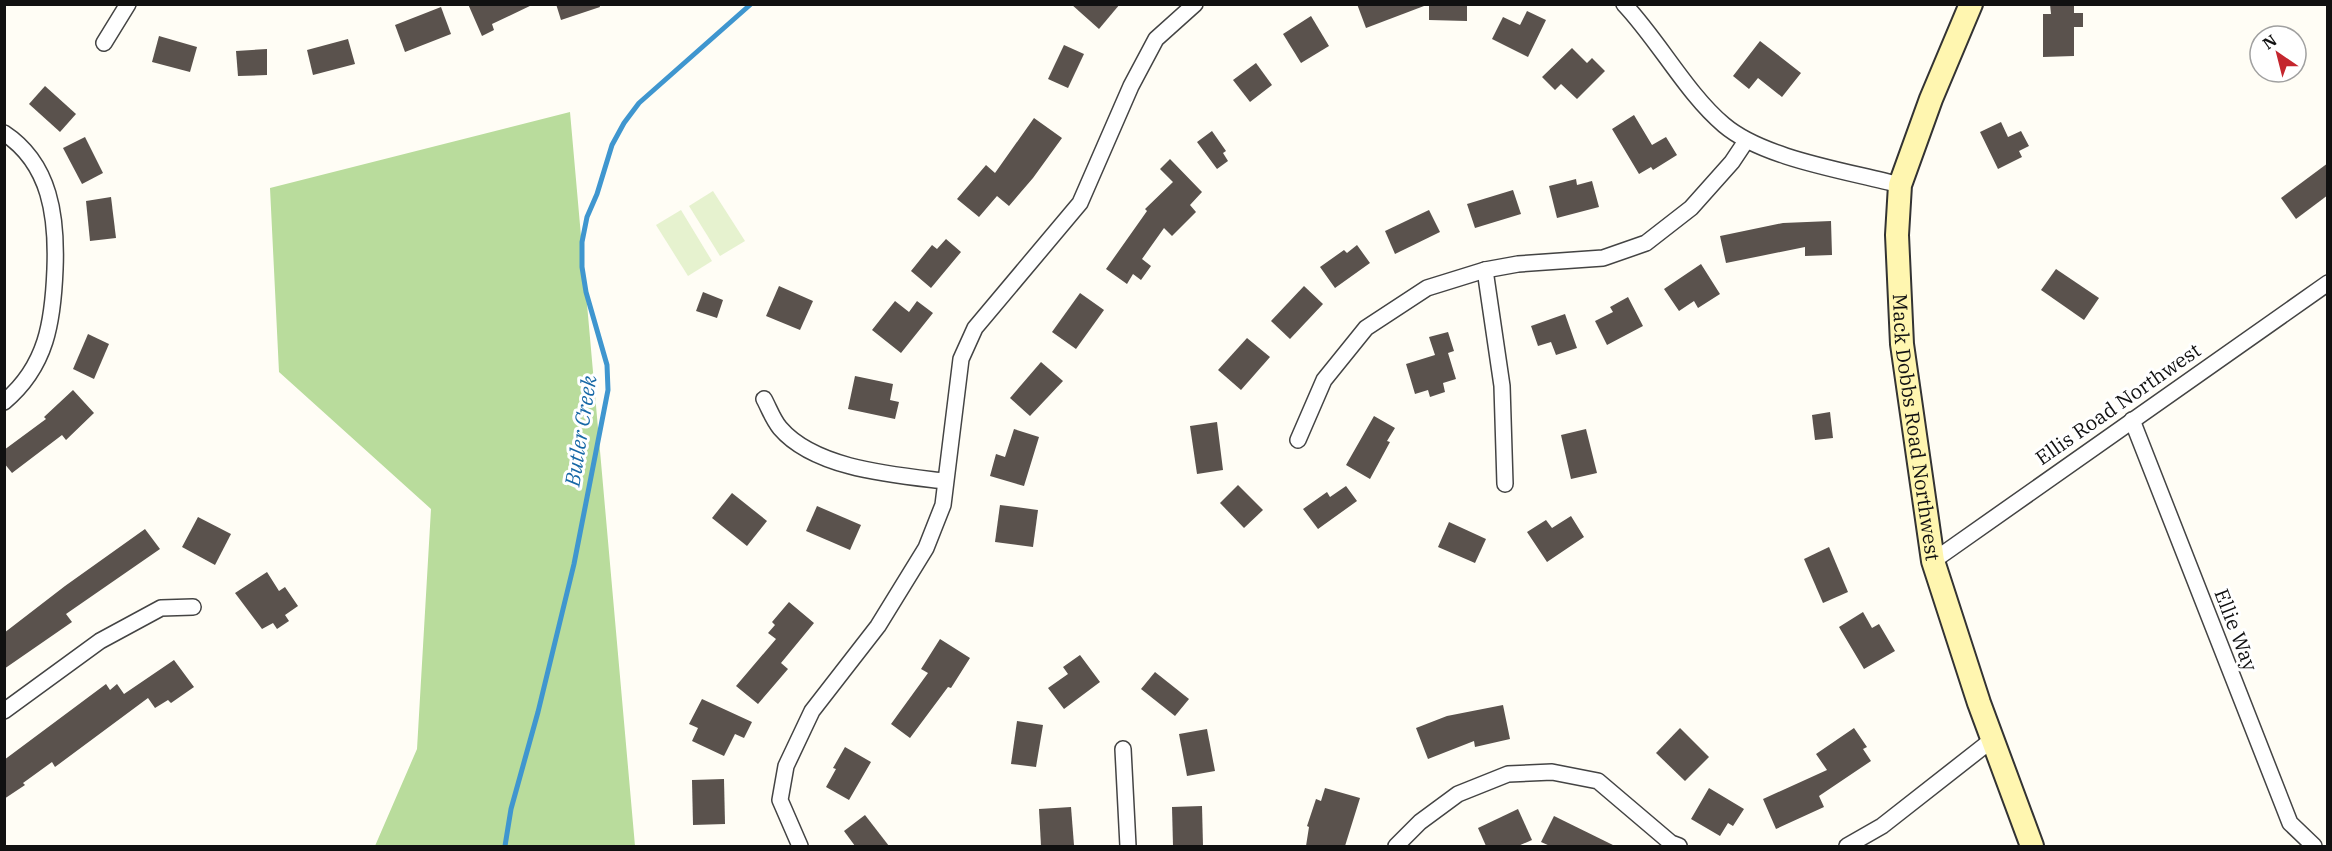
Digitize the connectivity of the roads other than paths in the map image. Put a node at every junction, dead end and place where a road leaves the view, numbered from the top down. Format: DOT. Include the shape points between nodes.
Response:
graph roads {
  1 [pos="128,4"];
  2 [pos="1195,4"];
  3 [pos="1624,4"];
  4 [pos="1971,4"];
  5 [pos="104,43"];
  6 [pos="4,133"];
  7 [pos="1746,141"];
  8 [pos="1900,185"];
  9 [pos="1485,270"];
  10 [pos="2328,283"];
  11 [pos="764,399"];
  12 [pos="4,402"];
  13 [pos="2132,420"];
  14 [pos="1298,440"];
  15 [pos="944,482"];
  16 [pos="1505,484"];
  17 [pos="1933,561"];
  18 [pos="193,607"];
  19 [pos="4,711"];
  20 [pos="1993,739"];
  21 [pos="1123,748"];
  22 [pos="800,846"];
  23 [pos="1128,846"];
  24 [pos="1396,846"];
  25 [pos="1679,846"];
  26 [pos="1847,846"];
  27 [pos="2032,846"];
  28 [pos="2314,846"];
  1 -- 5 [label="street"];
  2 -- 15 [label="street" via="1156,39 1080,202 975,328 961,359"];
  3 -- 7 [label="street" via="1722,124"];
  4 -- 8 [label="street, Mack Dobbs Road Northwest"];
  6 -- 12 [label="street" via="38,166 56,227 53,314 47,337 29,376"];
  7 -- 8 [label="street"];
  7 -- 9 [label="street" via="1691,208 1646,243 1602,258"];
  8 -- 17 [label="street, Mack Dobbs Road Northwest" via="1897,235 1902,344"];
  9 -- 14 [label="street" via="1427,288 1366,328 1324,380"];
  9 -- 16 [label="street" via="1502,386"];
  10 -- 13 [label="street, Ellis Road Northwest"];
  11 -- 15 [label="street" via="780,428 809,452 873,472"];
  13 -- 17 [label="street, Ellis Road Northwest"];
  13 -- 28 [label="street, Ellie Way" via="2290,823"];
  15 -- 22 [label="street" via="943,505 926,548 878,626 812,711 786,766 780,800"];
  17 -- 20 [label="street, Mack Dobbs Road Northwest"];
  18 -- 19 [label="street" via="161,608 111,636"];
  20 -- 26 [label="street" via="1882,826"];
  20 -- 27 [label="street, Mack Dobbs Road Northwest"];
  21 -- 23 [label="street"];
  24 -- 25 [label="street" via="1458,794 1508,774 1552,772 1598,781"];
}
